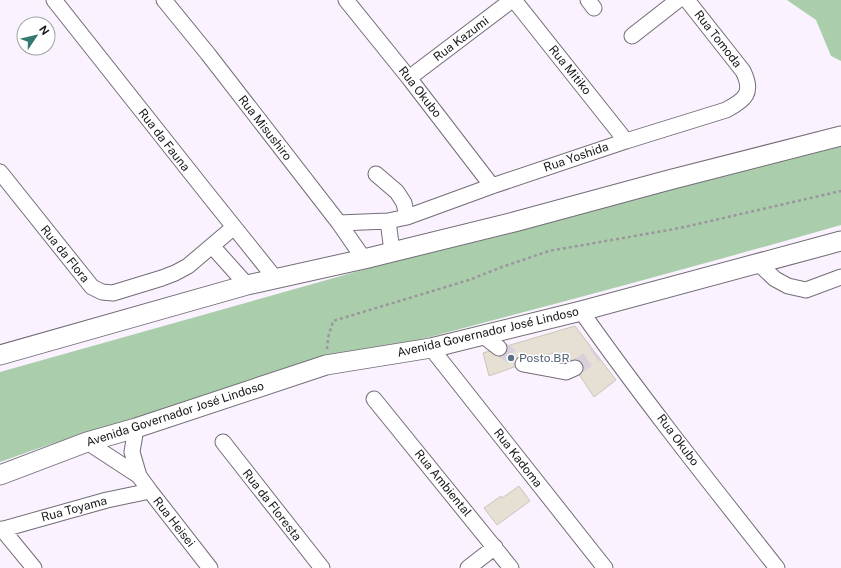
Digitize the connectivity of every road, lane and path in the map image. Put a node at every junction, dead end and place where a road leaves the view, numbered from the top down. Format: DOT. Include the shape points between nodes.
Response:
graph roads {
  1 [pos="54,0"];
  2 [pos="164,0"];
  3 [pos="346,0"];
  4 [pos="513,0"];
  5 [pos="678,0"];
  6 [pos="687,0"];
  7 [pos="632,36"];
  8 [pos="409,78"];
  9 [pos="747,80"];
  10 [pos="841,136"];
  11 [pos="626,141"];
  12 [pos="0,172"];
  13 [pos="376,174"];
  14 [pos="492,186"];
  15 [pos="841,191"];
  16 [pos="407,217"];
  17 [pos="388,221"];
  18 [pos="339,223"];
  19 [pos="234,227"];
  20 [pos="841,241"];
  21 [pos="212,246"];
  22 [pos="392,251"];
  23 [pos="364,259"];
  24 [pos="758,263"];
  25 [pos="841,276"];
  26 [pos="275,278"];
  27 [pos="247,285"];
  28 [pos="581,311"];
  29 [pos="482,335"];
  30 [pos="431,348"];
  31 [pos="499,348"];
  32 [pos="0,355"];
  33 [pos="524,364"];
  34 [pos="326,365"];
  35 [pos="575,368"];
  36 [pos="374,399"];
  37 [pos="136,428"];
  38 [pos="87,442"];
  39 [pos="223,442"];
  40 [pos="0,475"];
  41 [pos="139,476"];
  42 [pos="150,491"];
  43 [pos="1,530"];
  44 [pos="495,547"];
  45 [pos="34,568"];
  46 [pos="210,568"];
  47 [pos="322,568"];
  48 [pos="468,568"];
  49 [pos="511,568"];
  50 [pos="605,568"];
  51 [pos="777,568"];
  1 -- 19 [label="street, Rua da Fauna"];
  2 -- 18 [label="street, Rua Misushiro"];
  3 -- 8 [label="street, Rua Okubo"];
  4 -- 8 [label="street, Rua Kazumi"];
  4 -- 11 [label="street, Rua Mitiko"];
  5 -- 7 [label="street"];
  6 -- 9 [label="street, Rua Tomoda" via="743,71"];
  8 -- 14 [label="street, Rua Okubo"];
  9 -- 11 [label="street, Rua Yoshida" via="748,89 740,103 726,110"];
  10 -- 22 [label="main road" via="514,222"];
  11 -- 14 [label="street, Rua Yoshida"];
  12 -- 21 [label="street, Rua da Flora" via="92,287 102,292 113,293 175,273 188,266"];
  13 -- 16 [label="street" via="397,192 404,203"];
  14 -- 16 [label="street, Rua Yoshida"];
  15 -- 34 [label="path" via="680,228 550,251 469,280 333,321 328,338"];
  16 -- 17 [label="street, Rua Yoshida"];
  17 -- 18 [label="street, Rua Yoshida"];
  17 -- 22 [label="street"];
  18 -- 23 [label="street, Rua Misushiro"];
  19 -- 21 [label="street, Rua da Flora"];
  19 -- 26 [label="street, Rua da Fauna"];
  20 -- 24 [label="main road, Avenida Governador José Lindoso"];
  21 -- 27 [label="street"];
  22 -- 23 [label="main road"];
  23 -- 26 [label="main road"];
  24 -- 25 [label="street" via="775,279 788,286 806,290"];
  24 -- 28 [label="main road, Avenida Governador José Lindoso"];
  26 -- 27 [label="main road"];
  27 -- 32 [label="main road"];
  28 -- 29 [label="main road, Avenida Governador José Lindoso"];
  28 -- 51 [label="street, Rua Okubo" via="601,350"];
  29 -- 30 [label="main road, Avenida Governador José Lindoso"];
  29 -- 31 [label="street"];
  30 -- 34 [label="main road, Avenida Governador José Lindoso"];
  30 -- 50 [label="street, Rua Kadoma"];
  33 -- 35 [label="street" via="566,372"];
  34 -- 37 [label="main road, Avenida Governador José Lindoso"];
  36 -- 44 [label="street, Rua Ambiental"];
  37 -- 38 [label="main road, Avenida Governador José Lindoso"];
  37 -- 41 [label="street, Rua Heisei" via="132,452"];
  38 -- 40 [label="main road, Avenida Governador José Lindoso"];
  38 -- 41 [label="street, Rua Heisei"];
  39 -- 47 [label="street, Rua da Floresta"];
  41 -- 42 [label="street, Rua Heisei"];
  42 -- 43 [label="street, Rua Toyama" via="107,500"];
  42 -- 46 [label="street, Rua Heisei"];
  43 -- 45 [label="street"];
  44 -- 48 [label="street"];
  44 -- 49 [label="street, Rua Ambiental"];
}
